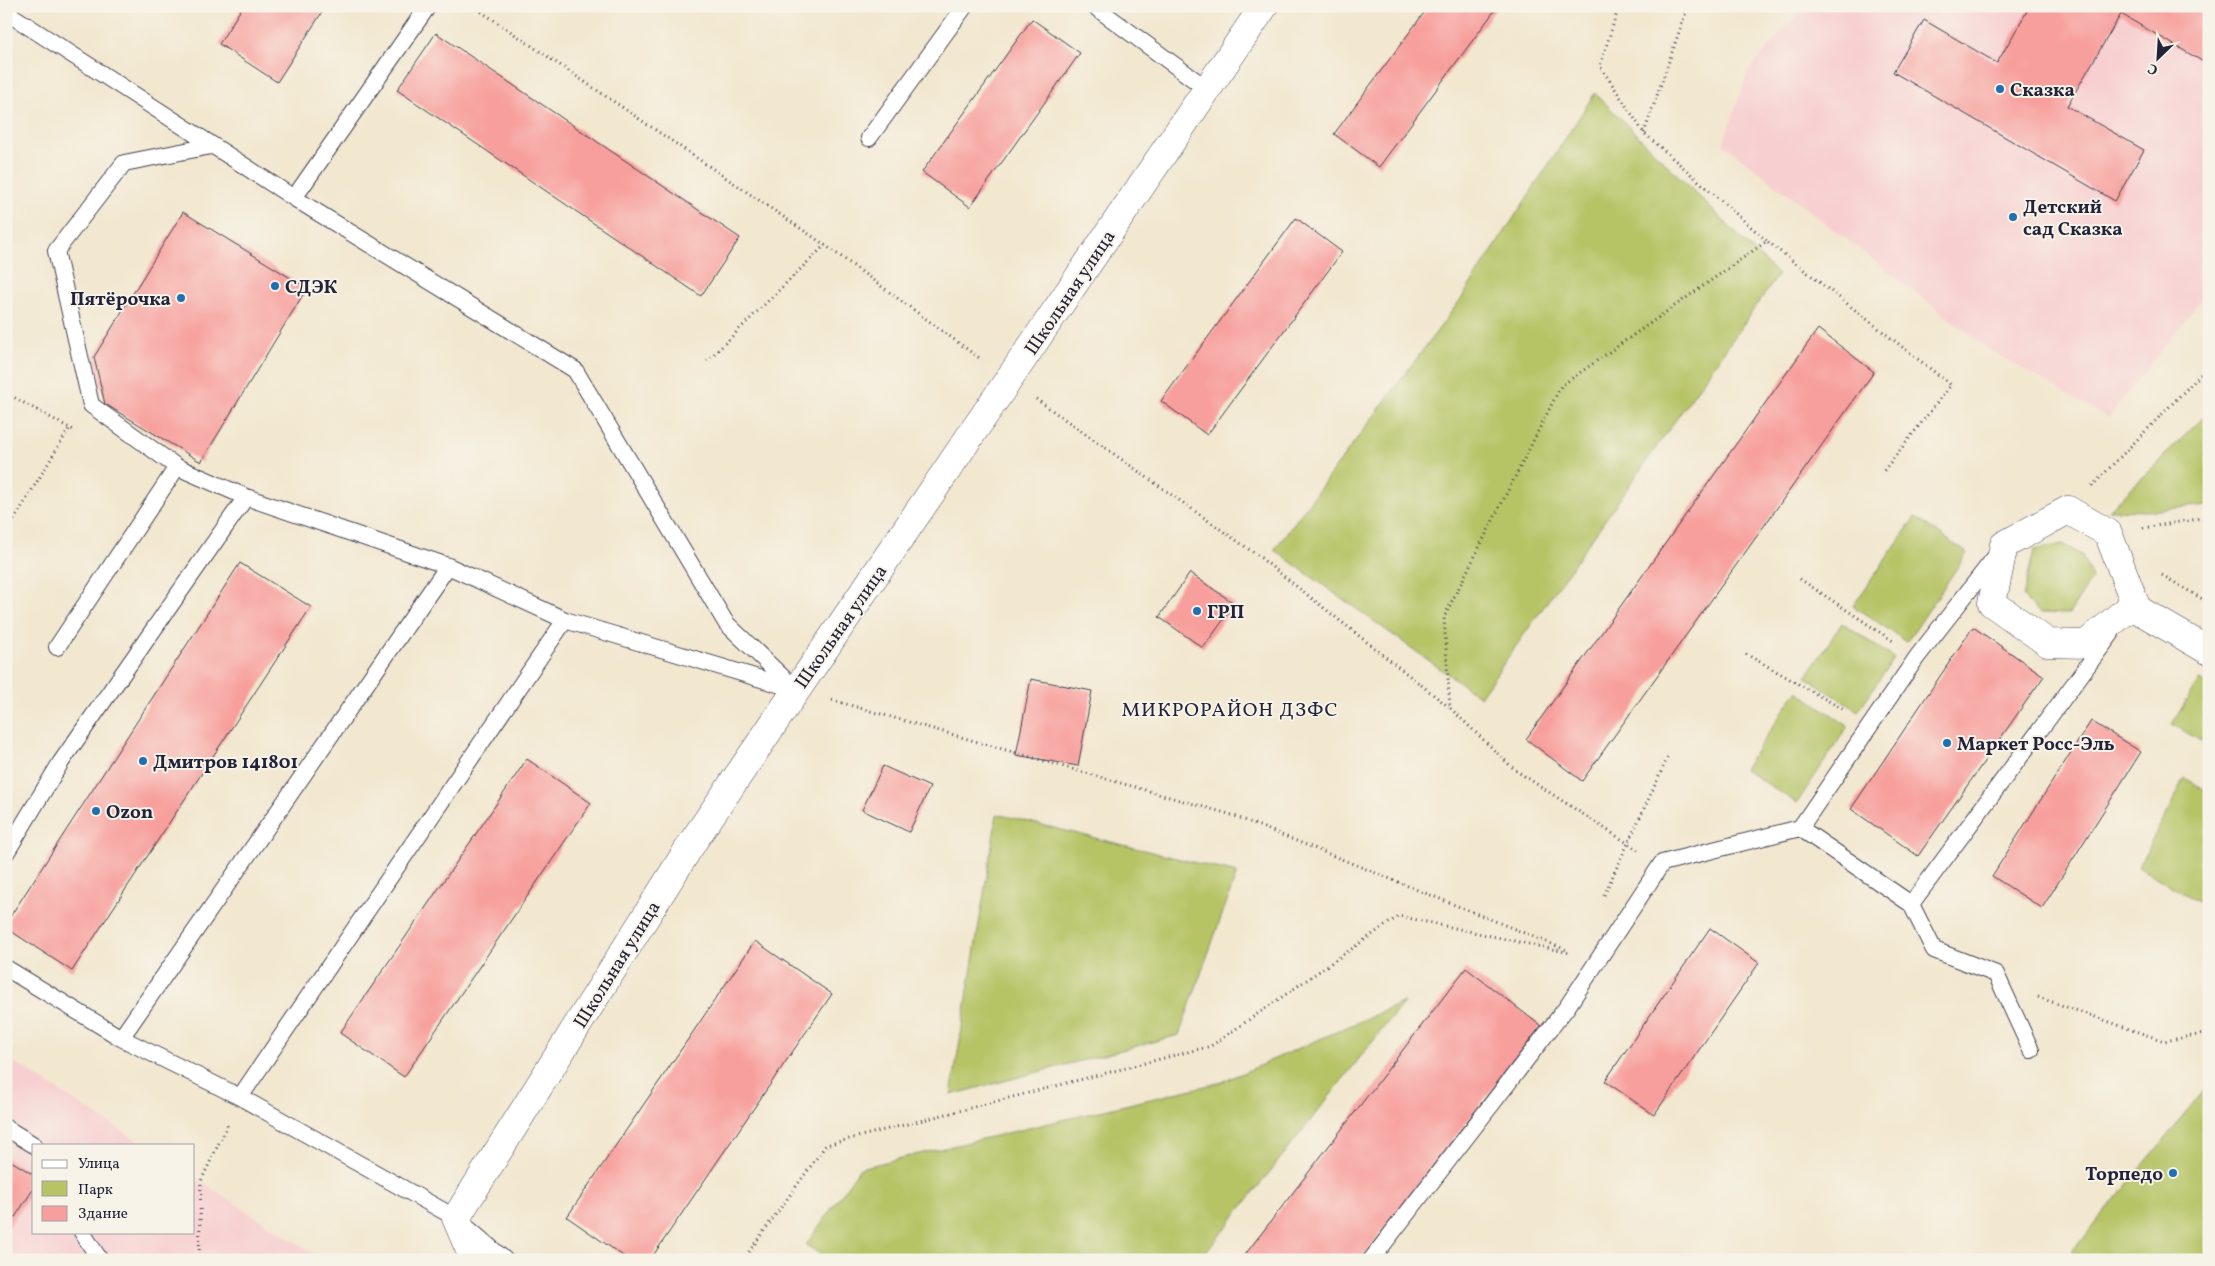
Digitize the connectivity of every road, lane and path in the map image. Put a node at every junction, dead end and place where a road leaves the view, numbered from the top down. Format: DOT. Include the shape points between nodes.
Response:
graph roads {
  1 [pos="428,6"];
  2 [pos="473,6"];
  3 [pos="965,6"];
  4 [pos="1094,6"];
  5 [pos="1264,6"];
  6 [pos="1618,6"];
  7 [pos="1691,6"];
  8 [pos="6,12"];
  9 [pos="1207,89"];
  10 [pos="1644,133"];
  11 [pos="869,138"];
  12 [pos="211,146"];
  13 [pos="294,198"];
  14 [pos="1767,241"];
  15 [pos="825,245"];
  16 [pos="707,361"];
  17 [pos="2209,366"];
  18 [pos="1009,380"];
  19 [pos="69,429"];
  20 [pos="177,467"];
  21 [pos="1882,472"];
  22 [pos="246,497"];
  23 [pos="2068,510"];
  24 [pos="2209,520"];
  25 [pos="6,532"];
  26 [pos="2108,533"];
  27 [pos="2004,545"];
  28 [pos="448,566"];
  29 [pos="1800,579"];
  30 [pos="2135,603"];
  31 [pos="565,620"];
  32 [pos="57,647"];
  33 [pos="2209,651"];
  34 [pos="1746,654"];
  35 [pos="1917,657"];
  36 [pos="796,690"];
  37 [pos="1450,708"];
  38 [pos="1871,725"];
  39 [pos="1668,757"];
  40 [pos="1800,828"];
  41 [pos="1626,844"];
  42 [pos="6,853"];
  43 [pos="1662,863"];
  44 [pos="1600,904"];
  45 [pos="1910,904"];
  46 [pos="6,968"];
  47 [pos="1996,974"];
  48 [pos="2209,1033"];
  49 [pos="121,1038"];
  50 [pos="2031,1050"];
  51 [pos="240,1097"];
  52 [pos="6,1128"];
  53 [pos="32,1144"];
  54 [pos="456,1218"];
  55 [pos="83,1234"];
  56 [pos="100,1260"];
  57 [pos="199,1260"];
  58 [pos="474,1260"];
  59 [pos="505,1260"];
  60 [pos="744,1260"];
  61 [pos="1371,1260"];
  1 -- 13 [label="lane"];
  2 -- 15 [label="path"];
  3 -- 11 [label="lane"];
  4 -- 9 [label="lane"];
  5 -- 9 [label="street, Школьная улица"];
  6 -- 10 [label="path" via="1600,66"];
  7 -- 10 [label="path" via="1686,12"];
  8 -- 12 [label="lane"];
  9 -- 18 [label="street, Школьная улица"];
  10 -- 14 [label="path"];
  12 -- 13 [label="lane"];
  12 -- 20 [label="lane" via="124,163 56,251 91,405"];
  13 -- 36 [label="lane" via="575,370 726,623"];
  14 -- 21 [label="path" via="1951,385"];
  14 -- 37 [label="path" via="1561,386 1444,617"];
  15 -- 16 [label="path"];
  15 -- 18 [label="path"];
  17 -- 23 [label="path"];
  18 -- 36 [label="street, Школьная улица"];
  18 -- 37 [label="path" via="1257,555"];
  19 -- 25 [label="path"];
  20 -- 22 [label="lane"];
  20 -- 32 [label="lane"];
  22 -- 28 [label="lane"];
  22 -- 42 [label="lane" via="62,762"];
  23 -- 26 [label="street"];
  23 -- 27 [label="street"];
  24 -- 26 [label="path"];
  26 -- 30 [label="street"];
  27 -- 30 [label="street" via="1992,603 2048,643 2086,644"];
  27 -- 35 [label="lane"];
  28 -- 31 [label="lane"];
  28 -- 49 [label="lane"];
  29 -- 35 [label="path"];
  30 -- 33 [label="street" via="2137,609"];
  30 -- 45 [label="lane"];
  31 -- 36 [label="lane"];
  31 -- 51 [label="lane"];
  34 -- 38 [label="path"];
  35 -- 38 [label="lane"];
  36 -- 54 [label="street, Школьная улица" via="694,840"];
  36 -- 60 [label="path" via="1232,816 1578,954 1399,916 1211,1046 826,1145"];
  37 -- 41 [label="path" via="1515,770"];
  38 -- 40 [label="lane"];
  39 -- 41 [label="path"];
  40 -- 43 [label="lane"];
  40 -- 45 [label="lane"];
  41 -- 43 [label="path"];
  41 -- 44 [label="path"];
  43 -- 61 [label="lane" via="1567,1007"];
  45 -- 47 [label="lane" via="1934,950"];
  46 -- 49 [label="lane"];
  47 -- 48 [label="path" via="2024,992 2164,1041"];
  47 -- 50 [label="lane"];
  49 -- 51 [label="lane"];
  51 -- 54 [label="lane"];
  51 -- 57 [label="path" via="201,1181"];
  52 -- 53 [label="lane"];
  54 -- 58 [label="street"];
  54 -- 59 [label="lane"];
  55 -- 56 [label="lane"];
}
